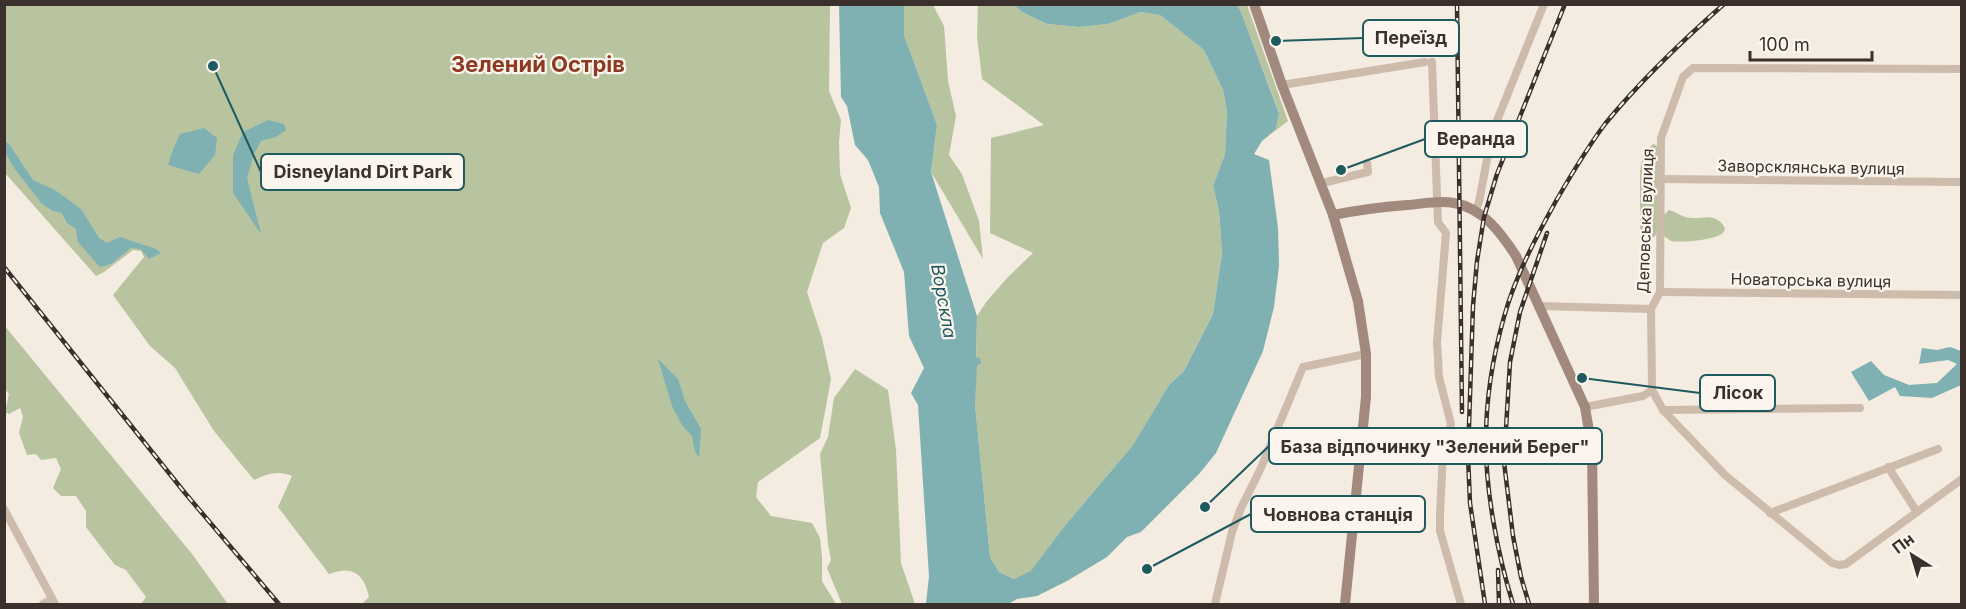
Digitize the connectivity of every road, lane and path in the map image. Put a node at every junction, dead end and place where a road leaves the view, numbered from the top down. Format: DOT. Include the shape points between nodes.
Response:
graph roads {
  1 [pos="1254,4"];
  2 [pos="1544,4"];
  3 [pos="1962,69"];
  4 [pos="1282,85"];
  5 [pos="1367,163"];
  6 [pos="1660,179"];
  7 [pos="1962,182"];
  8 [pos="1322,183"];
  9 [pos="1438,202"];
  10 [pos="1475,211"];
  11 [pos="1333,215"];
  12 [pos="1660,292"];
  13 [pos="1962,295"];
  14 [pos="1538,306"];
  15 [pos="1651,309"];
  16 [pos="1366,354"];
  17 [pos="1652,390"];
  18 [pos="1585,407"];
  19 [pos="1860,408"];
  20 [pos="1663,410"];
  21 [pos="1938,449"];
  22 [pos="1888,467"];
  23 [pos="1962,479"];
  24 [pos="4,509"];
  25 [pos="1917,512"];
  26 [pos="1770,513"];
  27 [pos="54,602"];
  28 [pos="43,604"];
  29 [pos="1215,604"];
  30 [pos="1345,604"];
  31 [pos="1461,604"];
  32 [pos="1594,604"];
  1 -- 4 [label="main road"];
  2 -- 10 [label="street" via="1492,133"];
  3 -- 6 [label="street, Деповська вулиця" via="1693,68 1683,77 1661,138"];
  4 -- 8 [label="main road"];
  4 -- 9 [label="street" via="1429,62"];
  5 -- 8 [label="street" via="1368,172"];
  6 -- 7 [label="street, Заворсклянська вулиця"];
  6 -- 12 [label="street, Деповська вулиця"];
  8 -- 11 [label="main road"];
  9 -- 10 [label="main road" via="1453,202"];
  9 -- 11 [label="main road"];
  9 -- 31 [label="street" via="1438,222 1446,233 1437,342 1439,377 1451,424 1443,453 1440,531"];
  10 -- 14 [label="main road" via="1507,242"];
  11 -- 16 [label="main road" via="1358,301"];
  12 -- 13 [label="street, Новаторська вулиця"];
  12 -- 15 [label="street, Деповська вулиця"];
  14 -- 15 [label="street, Деповська вулиця"];
  14 -- 18 [label="main road"];
  15 -- 17 [label="street, Деповська вулиця"];
  16 -- 29 [label="street" via="1303,367 1232,532"];
  16 -- 30 [label="main road" via="1366,397"];
  17 -- 18 [label="street" via="1643,396"];
  17 -- 20 [label="street, Деповська вулиця"];
  18 -- 32 [label="main road" via="1592,449"];
  19 -- 20 [label="street"];
  20 -- 26 [label="street, Деповська вулиця" via="1725,476"];
  21 -- 22 [label="street"];
  22 -- 25 [label="street"];
  22 -- 26 [label="street"];
  23 -- 25 [label="street"];
  24 -- 27 [label="street"];
  25 -- 26 [label="street, Деповська вулиця" via="1846,564 1839,565"];
  27 -- 28 [label="street"];
}
